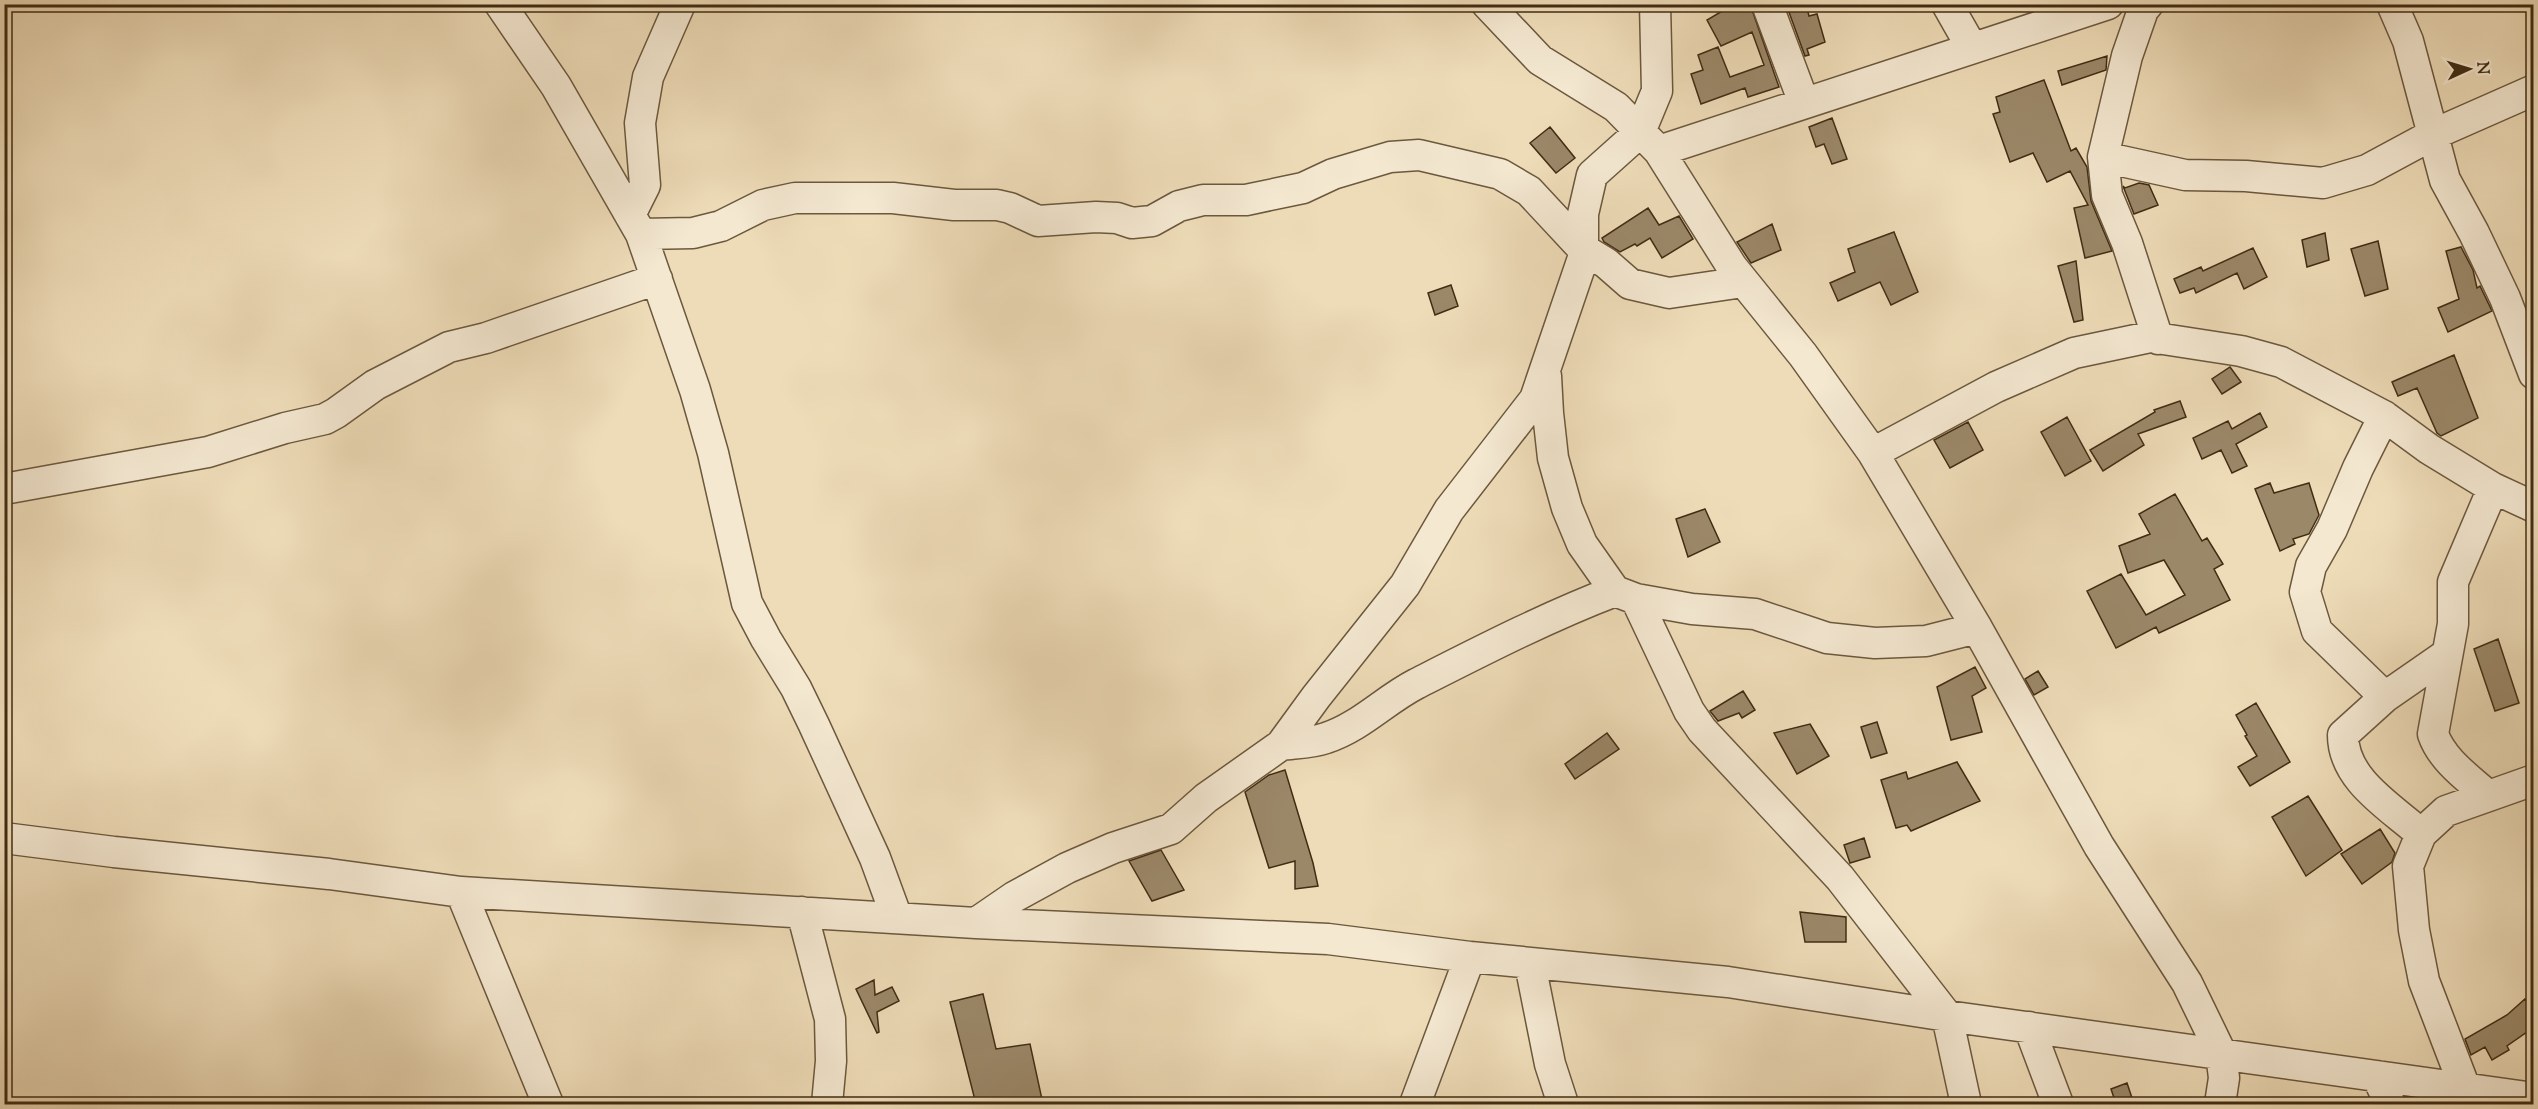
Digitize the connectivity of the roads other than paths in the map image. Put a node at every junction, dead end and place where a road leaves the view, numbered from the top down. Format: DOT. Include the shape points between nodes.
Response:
graph roads {
  1 [pos="500,4"];
  2 [pos="680,4"];
  3 [pos="1487,4"];
  4 [pos="1655,4"];
  5 [pos="1767,4"];
  6 [pos="1947,4"];
  7 [pos="2108,4"];
  8 [pos="2392,4"];
  9 [pos="2136,13"];
  10 [pos="1972,48"];
  11 [pos="2534,90"];
  12 [pos="1804,103"];
  13 [pos="2432,135"];
  14 [pos="1649,141"];
  15 [pos="2103,157"];
  16 [pos="636,224"];
  17 [pos="1583,249"];
  18 [pos="657,279"];
  19 [pos="1743,282"];
  20 [pos="2158,339"];
  21 [pos="1546,373"];
  22 [pos="2534,374"];
  23 [pos="2384,416"];
  24 [pos="1873,453"];
  25 [pos="2493,488"];
  26 [pos="4,489"];
  27 [pos="2534,507"];
  28 [pos="1626,595"];
  29 [pos="1977,628"];
  30 [pos="2447,654"];
  31 [pos="2385,697"];
  32 [pos="1281,745"];
  33 [pos="2534,780"];
  34 [pos="2487,795"];
  35 [pos="2421,834"];
  36 [pos="4,838"];
  37 [pos="461,892"];
  38 [pos="802,912"];
  39 [pos="897,918"];
  40 [pos="976,923"];
  41 [pos="1470,957"];
  42 [pos="1530,964"];
  43 [pos="1947,1016"];
  44 [pos="2028,1027"];
  45 [pos="2221,1053"];
  46 [pos="2377,1076"];
  47 [pos="2465,1089"];
  48 [pos="2534,1098"];
  49 [pos="548,1104"];
  50 [pos="827,1104"];
  51 [pos="1415,1104"];
  52 [pos="1563,1104"];
  53 [pos="1966,1104"];
  54 [pos="2058,1104"];
  55 [pos="2220,1104"];
  56 [pos="2390,1104"];
  1 -- 16 [label="street" via="556,86"];
  2 -- 16 [label="street" via="648,77 640,123 645,185"];
  3 -- 14 [label="street" via="1540,60 1616,107"];
  4 -- 14 [label="street" via="1657,91"];
  5 -- 12 [label="street"];
  6 -- 10 [label="street"];
  7 -- 10 [label="street"];
  8 -- 13 [label="street" via="2408,41"];
  9 -- 15 [label="street"];
  10 -- 12 [label="street"];
  11 -- 13 [label="street"];
  12 -- 14 [label="street"];
  13 -- 15 [label="street" via="2367,170 2323,183 2185,175"];
  13 -- 22 [label="street" via="2445,180 2505,298"];
  14 -- 17 [label="street" via="1592,175 1583,214"];
  14 -- 19 [label="street"];
  15 -- 20 [label="street" via="2107,195"];
  16 -- 17 [label="street" via="693,233 721,226 763,205 804,198 893,198 997,205 1038,221 1096,217 1132,223 1152,221 1195,202 1268,196 1303,188 1333,174 1390,157 1419,155 1500,174 1529,191"];
  16 -- 18 [label="street"];
  17 -- 19 [label="street" via="1630,284 1669,293"];
  17 -- 21 [label="street"];
  18 -- 26 [label="street" via="449,347 375,385 325,418 199,454"];
  18 -- 39 [label="street" via="713,453 747,603 814,725 875,858"];
  19 -- 24 [label="street" via="1803,355"];
  20 -- 23 [label="street" via="2241,351 2281,362"];
  20 -- 24 [label="street" via="2150,337 2074,353 1996,387"];
  21 -- 28 [label="street" via="1553,458 1567,508 1582,544"];
  21 -- 32 [label="street" via="1535,399 1449,510 1405,585"];
  23 -- 25 [label="street"];
  23 -- 31 [label="street" via="2311,566 2305,592 2316,631"];
  24 -- 29 [label="street"];
  25 -- 27 [label="street"];
  25 -- 30 [label="street" via="2453,582 2453,624"];
  28 -- 29 [label="street" via="1692,609 1755,614 1827,638 1875,644 1926,641"];
  28 -- 32 [label="street" via="1563,611 1415,685 1329,738"];
  28 -- 43 [label="street" via="1702,730 1840,878"];
  29 -- 45 [label="street" via="2099,846 2187,983"];
  30 -- 31 [label="street"];
  30 -- 34 [label="street" via="2433,734 2451,762"];
  31 -- 35 [label="street" via="2343,735 2343,752 2359,780"];
  32 -- 40 [label="street" via="1206,798 1171,829 1067,868"];
  33 -- 34 [label="street"];
  34 -- 35 [label="street" via="2446,811"];
  35 -- 47 [label="street" via="2408,866 2414,930 2424,981"];
  36 -- 37 [label="street"];
  37 -- 38 [label="street"];
  37 -- 49 [label="street"];
  38 -- 39 [label="street"];
  38 -- 50 [label="street" via="830,1019"];
  39 -- 40 [label="street"];
  40 -- 41 [label="street" via="1328,939"];
  41 -- 42 [label="street"];
  41 -- 51 [label="street"];
  42 -- 43 [label="street" via="1728,982"];
  42 -- 52 [label="street" via="1550,1064"];
  43 -- 44 [label="street"];
  43 -- 53 [label="street"];
  44 -- 45 [label="street"];
  44 -- 54 [label="street"];
  45 -- 46 [label="street"];
  45 -- 55 [label="street" via="2224,1078"];
  46 -- 47 [label="street"];
  46 -- 56 [label="street"];
  47 -- 48 [label="street"];
}
